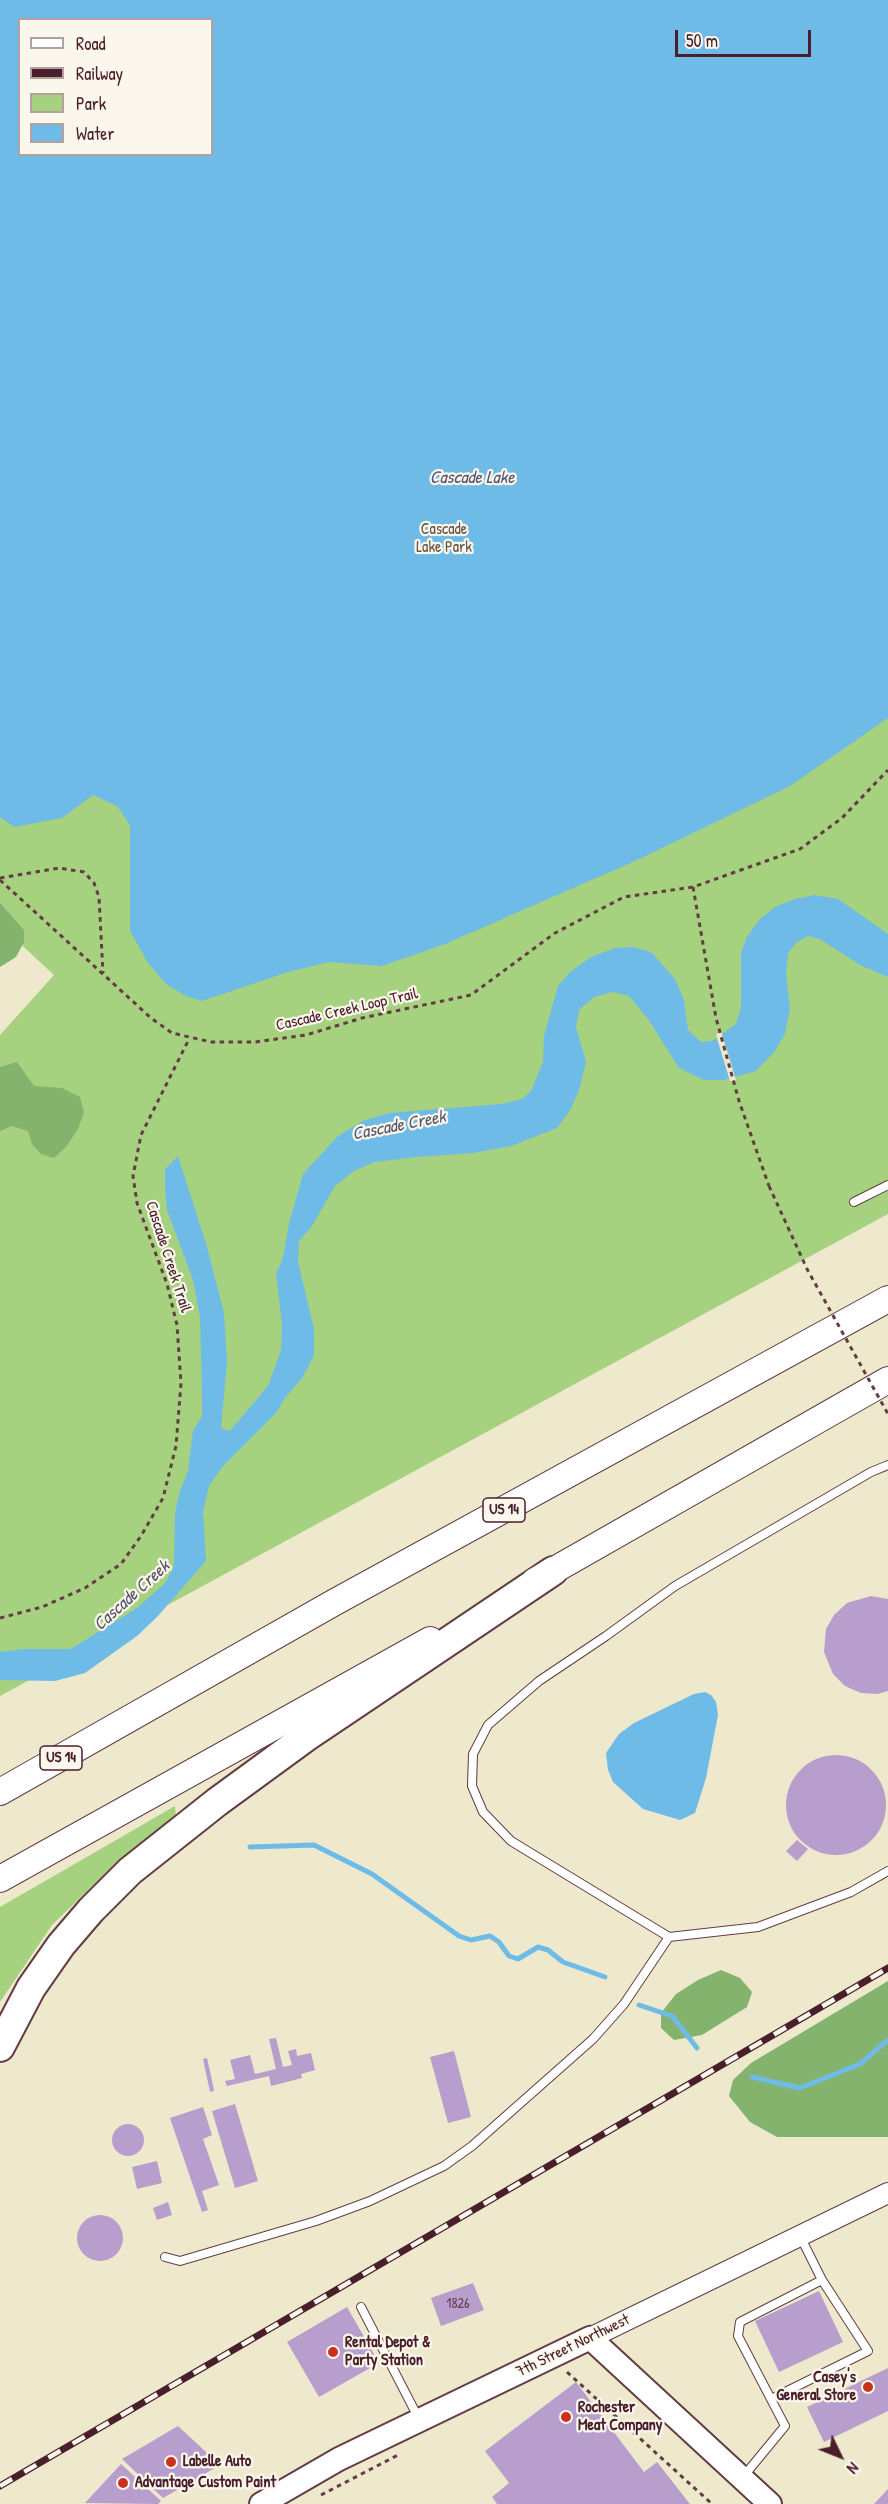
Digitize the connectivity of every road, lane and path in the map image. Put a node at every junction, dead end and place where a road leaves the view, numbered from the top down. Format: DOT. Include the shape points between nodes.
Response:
graph roads {
  1 [pos="888,770"];
  2 [pos="0,879"];
  3 [pos="693,887"];
  4 [pos="103,975"];
  5 [pos="189,1039"];
  6 [pos="888,1185"];
  7 [pos="854,1202"];
  8 [pos="888,1299"];
  9 [pos="888,1380"];
  10 [pos="888,1414"];
  11 [pos="888,1465"];
  12 [pos="553,1571"];
  13 [pos="0,1618"];
  14 [pos="0,1792"];
  15 [pos="888,1871"];
  16 [pos="0,1879"];
  17 [pos="669,1937"];
  18 [pos="0,2047"];
  19 [pos="888,2193"];
  20 [pos="800,2236"];
  21 [pos="165,2257"];
  22 [pos="822,2280"];
  23 [pos="360,2307"];
  24 [pos="590,2338"];
  25 [pos="567,2371"];
  26 [pos="771,2399"];
  27 [pos="420,2420"];
  28 [pos="742,2478"];
  29 [pos="261,2504"];
  30 [pos="712,2504"];
  31 [pos="770,2504"];
  1 -- 3 [label="path" via="842,818 800,849"];
  2 -- 4 [label="path, Cascade Creek Loop Trail"];
  2 -- 4 [label="path" via="59,868 84,872 99,897"];
  3 -- 5 [label="path, Cascade Creek Loop Trail" via="624,897 555,933 471,995 362,1018 306,1035 255,1042"];
  3 -- 10 [label="path, bridge" via="716,1018 739,1101 769,1186 807,1269"];
  4 -- 5 [label="path, Cascade Creek Loop Trail" via="151,1018"];
  5 -- 13 [label="path, Cascade Creek Trail" via="141,1135 133,1176 137,1203 167,1284 177,1325 181,1383 176,1446 163,1498 121,1564 85,1588 42,1607"];
  6 -- 7 [label="lane"];
  8 -- 14 [label="highway, US 14" via="345,1596"];
  9 -- 12 [label="highway"];
  11 -- 17 [label="lane" via="675,1586 539,1681 488,1725 473,1754 472,1786 483,1812 511,1841"];
  12 -- 16 [label="highway"];
  12 -- 18 [label="highway" via="306,1737 130,1871 61,1945 31,1988"];
  15 -- 17 [label="lane" via="852,1892 758,1927"];
  17 -- 21 [label="lane" via="624,2004 592,2039 472,2146 444,2166 316,2221 180,2261"];
  19 -- 20 [label="street, 7th Street Northwest"];
  20 -- 22 [label="lane"];
  20 -- 24 [label="street, 7th Street Northwest"];
  22 -- 26 [label="lane" via="740,2322 738,2336"];
  22 -- 26 [label="lane" via="868,2351"];
  23 -- 27 [label="lane"];
  24 -- 27 [label="main road, 7th Street Northwest"];
  24 -- 28 [label="main road"];
  25 -- 30 [label="path"];
  26 -- 28 [label="lane" via="785,2426"];
  27 -- 29 [label="main road, 7th Street Northwest" via="339,2459"];
  28 -- 31 [label="main road"];
}
